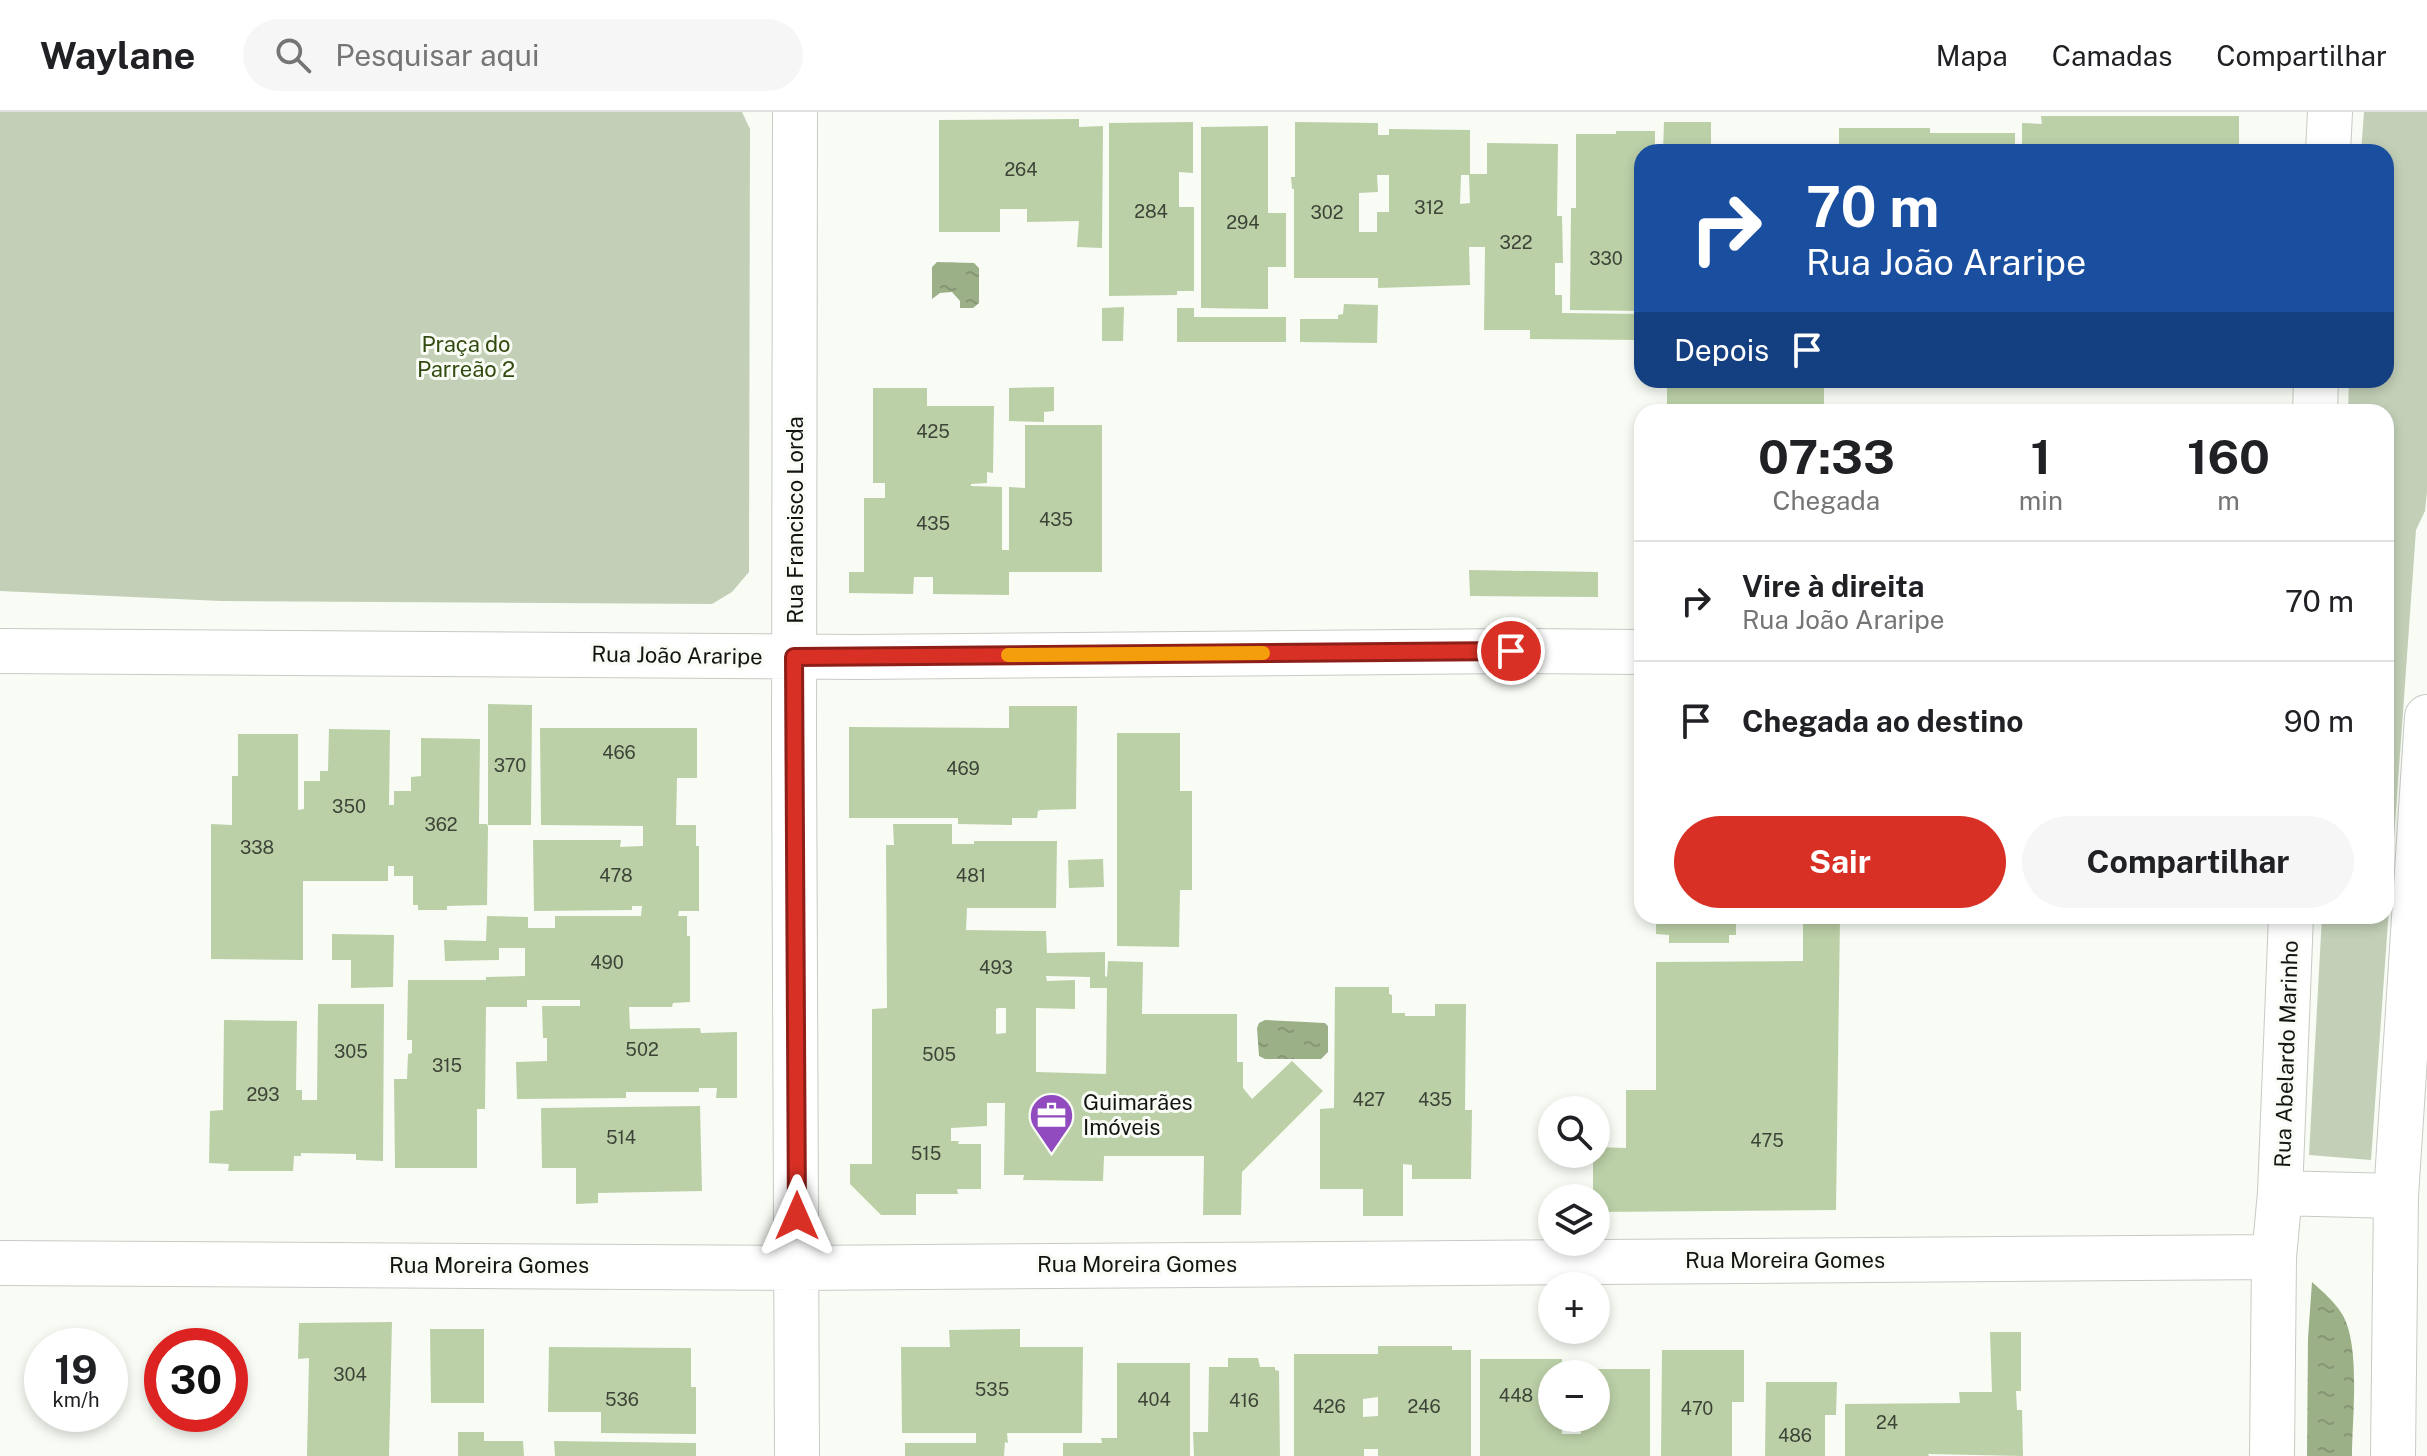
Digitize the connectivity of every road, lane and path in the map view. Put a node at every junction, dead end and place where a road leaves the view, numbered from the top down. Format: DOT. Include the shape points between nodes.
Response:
graph roads {
  1 [pos="795,112"];
  2 [pos="2330,112"];
  3 [pos="2328,144"];
  4 [pos="0,651"];
  5 [pos="1634,652"];
  6 [pos="794,657"];
  7 [pos="2427,717"];
  8 [pos="2291,924"];
  9 [pos="2280,1193"];
  10 [pos="2396,1196"];
  11 [pos="2274,1257"];
  12 [pos="0,1263"];
  13 [pos="797,1268"];
  14 [pos="797,1456"];
  15 [pos="2272,1456"];
  16 [pos="2393,1456"];
  1 -- 6 [label="street, Rua Francisco Lorda"];
  2 -- 3 [label="street"];
  4 -- 6 [label="street, Rua João Araripe"];
  5 -- 6 [label="street, Rua João Araripe"];
  6 -- 13 [label="street, Rua Francisco Lorda"];
  7 -- 10 [label="street"];
  8 -- 9 [label="street, Rua Abelardo Marinho"];
  9 -- 10 [label="street, Rua Abelardo Marinho"];
  9 -- 11 [label="street, Rua Abelardo Marinho"];
  10 -- 16 [label="street"];
  11 -- 13 [label="street, Rua Moreira Gomes"];
  11 -- 15 [label="street, Rua Abelardo Marinho"];
  12 -- 13 [label="street, Rua Moreira Gomes"];
  13 -- 14 [label="street, Rua Francisco Lorda"];
}
